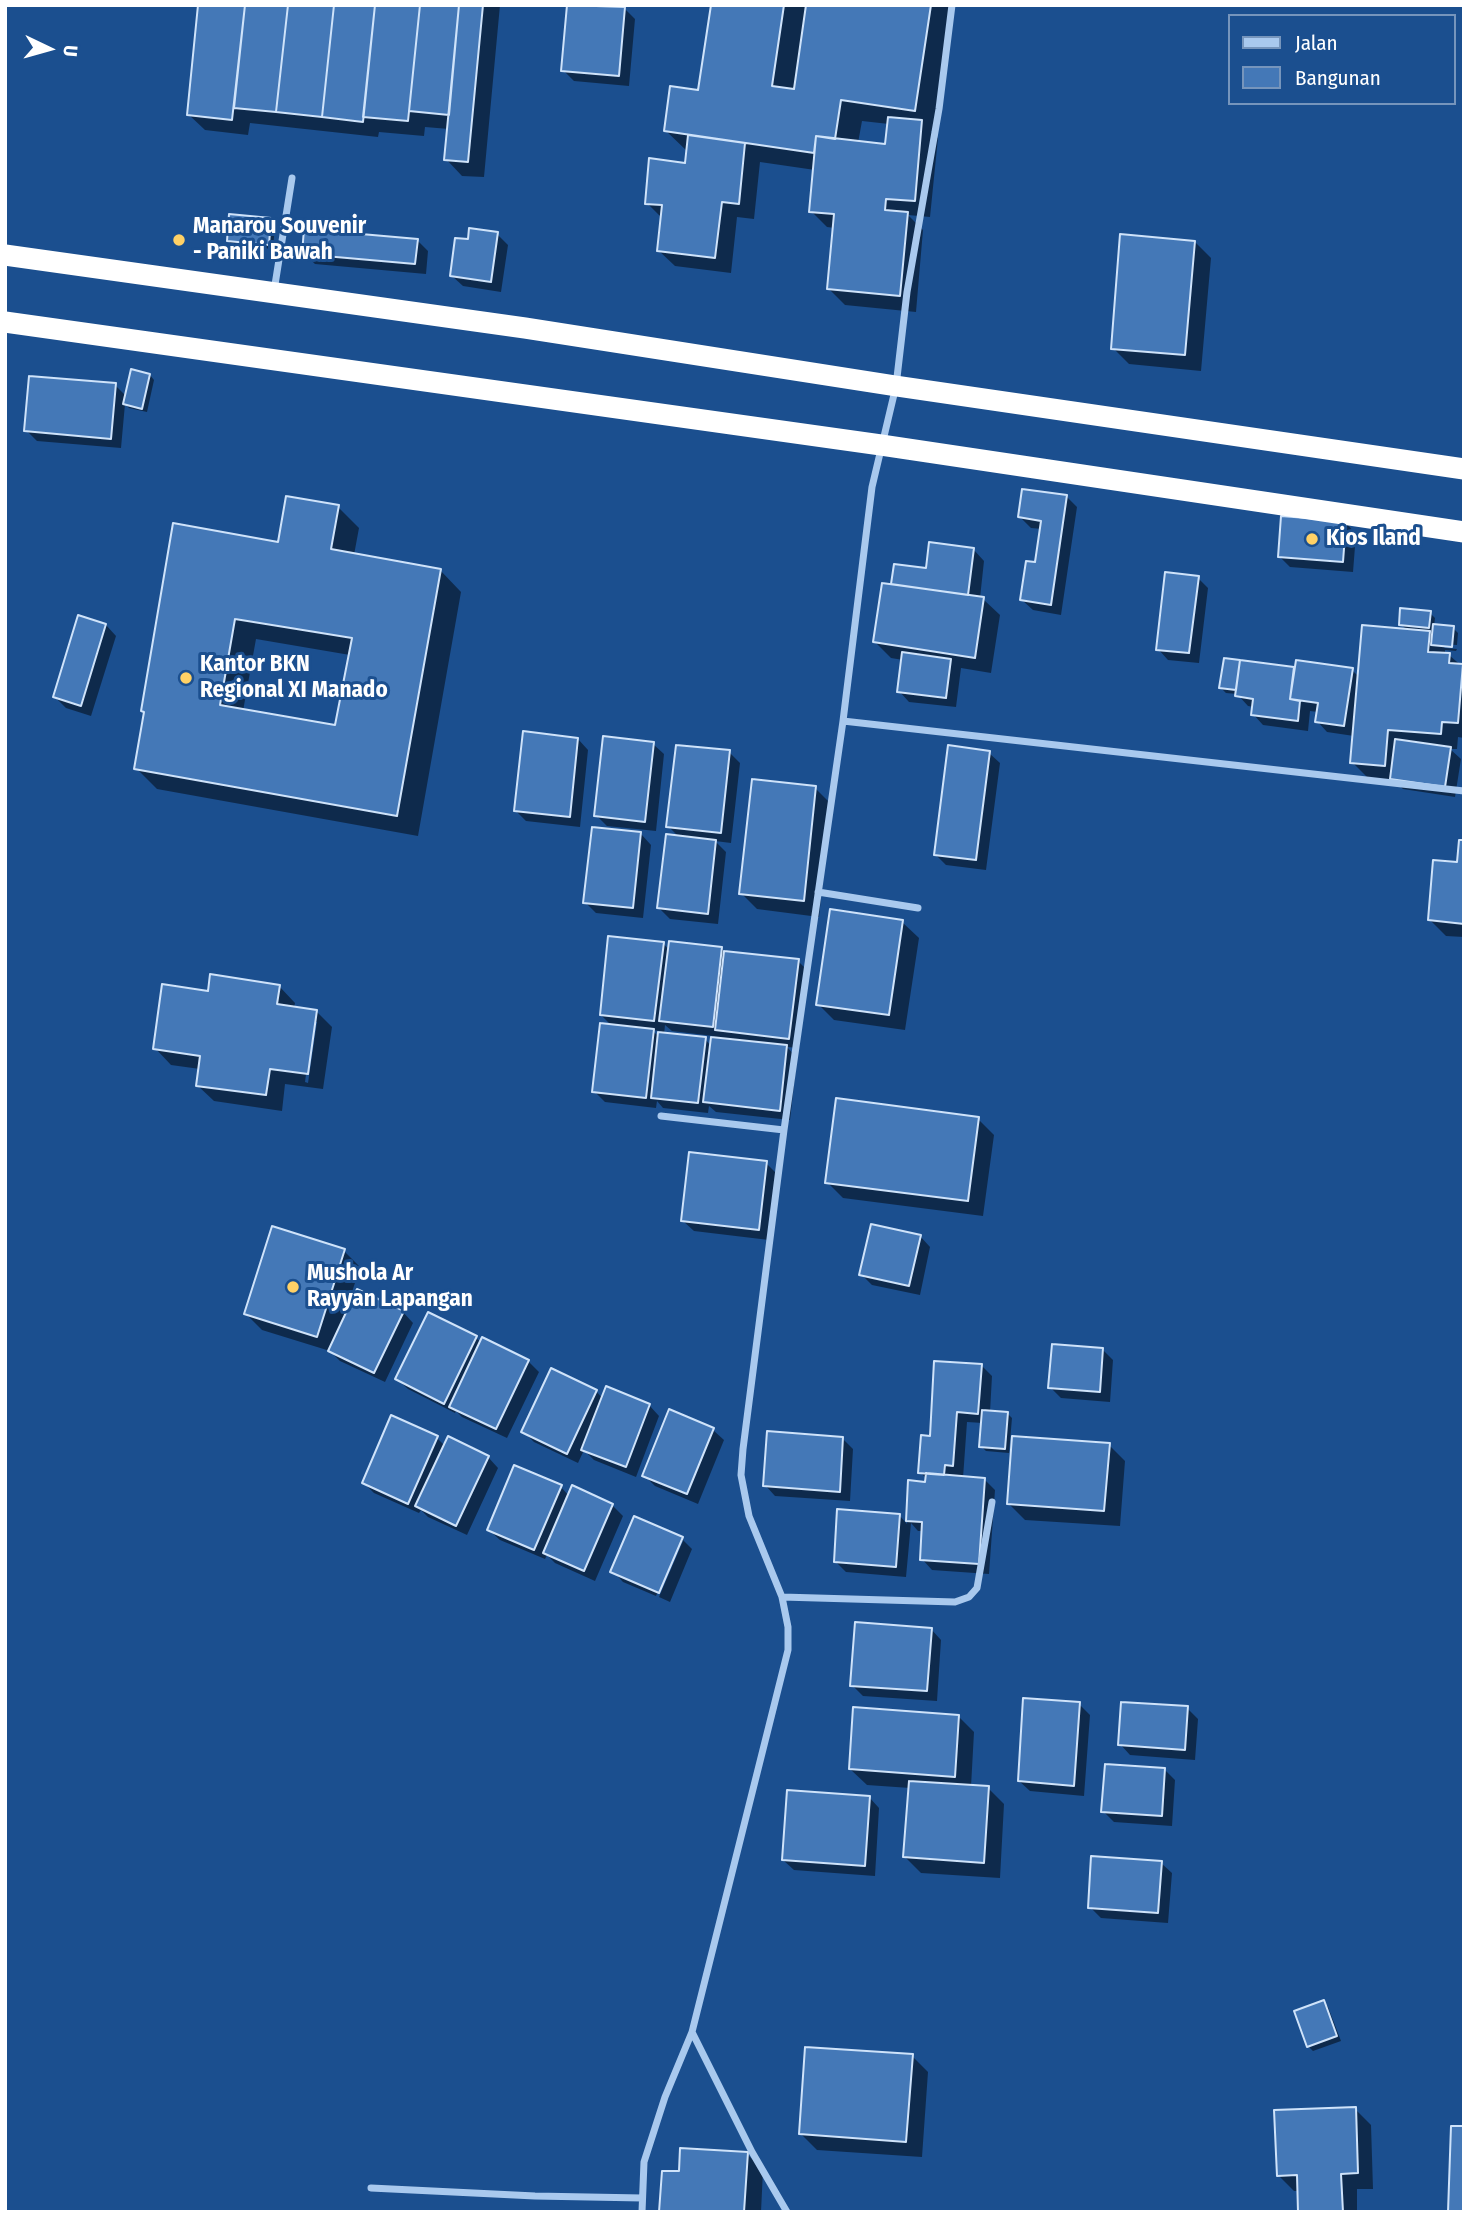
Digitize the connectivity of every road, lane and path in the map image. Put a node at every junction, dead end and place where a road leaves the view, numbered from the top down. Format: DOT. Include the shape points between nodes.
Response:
graph roads {
  1 [pos="952,5"];
  2 [pos="292,178"];
  3 [pos="5,256"];
  4 [pos="274,293"];
  5 [pos="5,322"];
  6 [pos="896,386"];
  7 [pos="881,445"];
  8 [pos="1464,469"];
  9 [pos="1464,532"];
  10 [pos="843,721"];
  11 [pos="1464,791"];
  12 [pos="818,892"];
  13 [pos="918,908"];
  14 [pos="661,1116"];
  15 [pos="784,1130"];
  16 [pos="992,1502"];
  17 [pos="782,1597"];
  18 [pos="692,2032"];
  19 [pos="371,2188"];
  20 [pos="642,2198"];
  21 [pos="642,2212"];
  22 [pos="787,2212"];
  1 -- 6 [label="street"];
  2 -- 4 [label="street"];
  3 -- 4 [label="highway"];
  4 -- 6 [label="highway"];
  5 -- 7 [label="highway"];
  6 -- 7 [label="street"];
  6 -- 8 [label="highway"];
  7 -- 9 [label="highway"];
  7 -- 10 [label="street"];
  10 -- 11 [label="street"];
  10 -- 12 [label="street"];
  12 -- 13 [label="street"];
  12 -- 15 [label="street"];
  14 -- 15 [label="street"];
  15 -- 17 [label="street" via="741,1475 749,1516"];
  16 -- 17 [label="street" via="977,1588 969,1597 955,1602"];
  17 -- 18 [label="street" via="788,1650"];
  18 -- 20 [label="street" via="644,2162"];
  18 -- 22 [label="street"];
  19 -- 20 [label="street"];
  20 -- 21 [label="street"];
}
